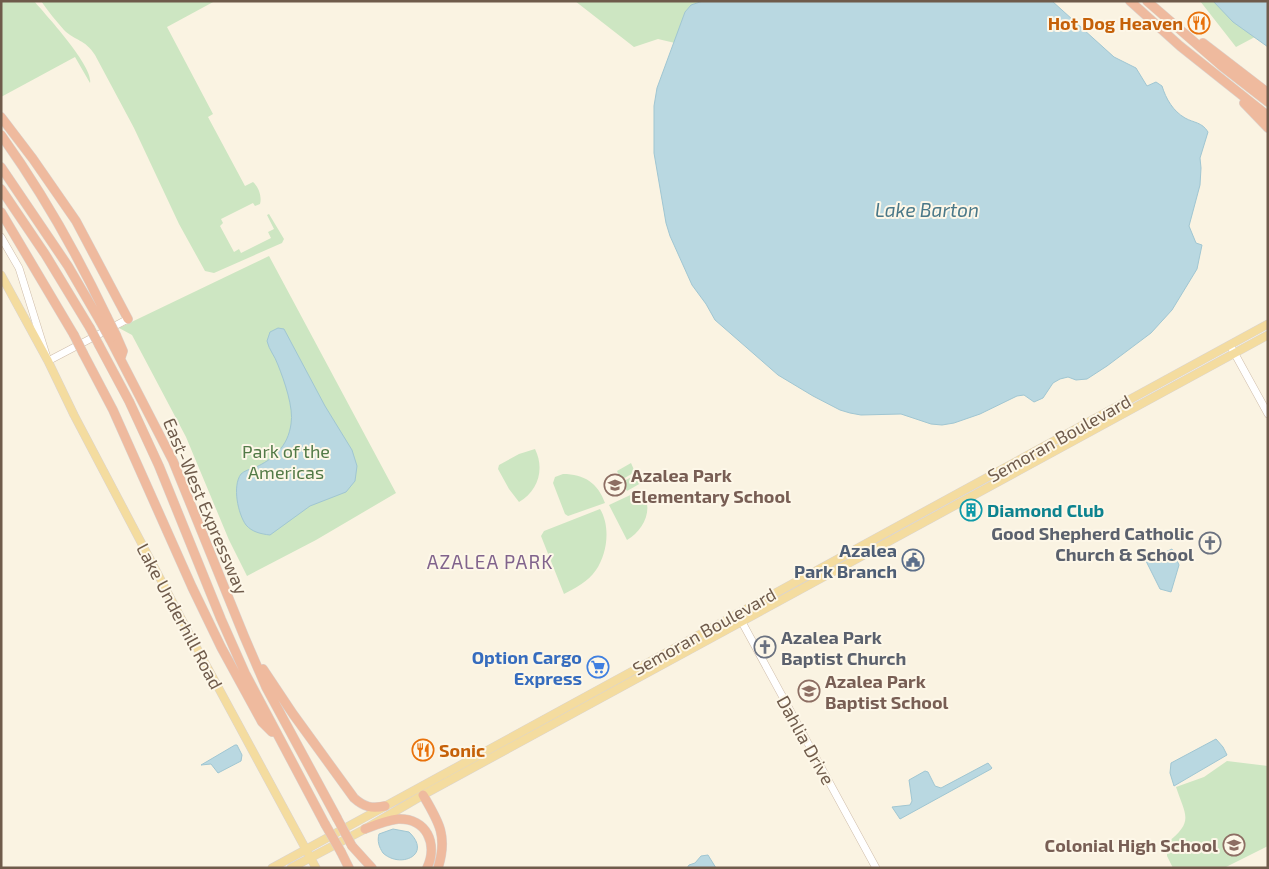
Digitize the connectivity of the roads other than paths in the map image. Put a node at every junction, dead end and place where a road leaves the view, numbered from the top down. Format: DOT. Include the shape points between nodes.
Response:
graph roads {
  1 [pos="1130,1"];
  2 [pos="1150,5"];
  3 [pos="1231,88"];
  4 [pos="1268,92"];
  5 [pos="1268,102"];
  6 [pos="1268,116"];
  7 [pos="1,117"];
  8 [pos="1268,128"];
  9 [pos="1,136"];
  10 [pos="1,166"];
  11 [pos="1,189"];
  12 [pos="1,212"];
  13 [pos="1,237"];
  14 [pos="1,275"];
  15 [pos="104,319"];
  16 [pos="128,319"];
  17 [pos="1268,324"];
  18 [pos="1268,335"];
  19 [pos="1230,344"];
  20 [pos="1235,353"];
  21 [pos="48,361"];
  22 [pos="1268,414"];
  23 [pos="1036,450"];
  24 [pos="1024,457"];
  25 [pos="1028,465"];
  26 [pos="1016,472"];
  27 [pos="900,524"];
  28 [pos="878,536"];
  29 [pos="886,543"];
  30 [pos="865,554"];
  31 [pos="738,613"];
  32 [pos="742,621"];
  33 [pos="244,636"];
  34 [pos="280,741"];
  35 [pos="421,792"];
  36 [pos="385,806"];
  37 [pos="365,829"];
  38 [pos="352,846"];
  39 [pos="305,848"];
  40 [pos="310,858"];
  41 [pos="272,868"];
  42 [pos="290,868"];
  43 [pos="316,868"];
  44 [pos="349,868"];
  45 [pos="364,868"];
  46 [pos="372,868"];
  47 [pos="427,868"];
  48 [pos="438,868"];
  49 [pos="876,868"];
  1 -- 3 [label="highway"];
  2 -- 4 [label="highway"];
  2 -- 5 [label="highway"];
  3 -- 6 [label="highway"];
  3 -- 8 [label="highway"];
  7 -- 16 [label="highway" via="76,221"];
  9 -- 15 [label="highway" via="42,196 79,261"];
  10 -- 15 [label="highway"];
  11 -- 34 [label="highway, East-West Expressway, bridge" via="90,328 129,401 231,642"];
  12 -- 34 [label="highway, bridge" via="74,335 113,410 221,647 262,722"];
  13 -- 21 [label="street, Lake Underhill Road" via="19,268"];
  14 -- 21 [label="main road, Lake Underhill Road"];
  15 -- 33 [label="highway, East-West Expressway, bridge" via="124,350 120,357 173,461"];
  16 -- 21 [label="street"];
  17 -- 19 [label="main road, Semoran Boulevard"];
  18 -- 20 [label="main road, Semoran Boulevard"];
  19 -- 20 [label="street"];
  19 -- 23 [label="main road, Semoran Boulevard"];
  20 -- 22 [label="street"];
  20 -- 25 [label="main road, Semoran Boulevard"];
  21 -- 39 [label="main road, Lake Underhill Road"];
  23 -- 24 [label="main road, Semoran Boulevard"];
  23 -- 25 [label="main road"];
  24 -- 26 [label="main road"];
  24 -- 27 [label="main road, Semoran Boulevard"];
  25 -- 26 [label="main road, Semoran Boulevard"];
  26 -- 29 [label="main road, Semoran Boulevard"];
  27 -- 28 [label="main road, Semoran Boulevard"];
  27 -- 29 [label="main road" via="890,533"];
  28 -- 30 [label="main road" via="874,546"];
  28 -- 31 [label="main road, Semoran Boulevard"];
  29 -- 30 [label="main road, Semoran Boulevard"];
  30 -- 32 [label="main road, Semoran Boulevard"];
  31 -- 32 [label="street, Dahlia Drive"];
  31 -- 35 [label="main road, Semoran Boulevard"];
  32 -- 35 [label="main road, Semoran Boulevard"];
  32 -- 49 [label="street, Dahlia Drive"];
  33 -- 36 [label="highway" via="293,714 354,798 366,807"];
  33 -- 38 [label="highway, East-West Expressway, bridge" via="274,702"];
  34 -- 44 [label="highway, East-West Expressway, bridge"];
  35 -- 36 [label="main road, Semoran Boulevard"];
  35 -- 37 [label="main road, Semoran Boulevard"];
  35 -- 48 [label="highway" via="443,838"];
  36 -- 39 [label="main road, Semoran Boulevard"];
  37 -- 40 [label="main road, Semoran Boulevard"];
  37 -- 47 [label="highway" via="396,819 415,822 431,841"];
  38 -- 45 [label="highway, East-West Expressway"];
  38 -- 46 [label="highway"];
  39 -- 40 [label="main road, Lake Underhill Road"];
  39 -- 41 [label="main road, Semoran Boulevard"];
  40 -- 42 [label="main road, Semoran Boulevard"];
  40 -- 43 [label="main road, Lake Underhill Road"];
}
